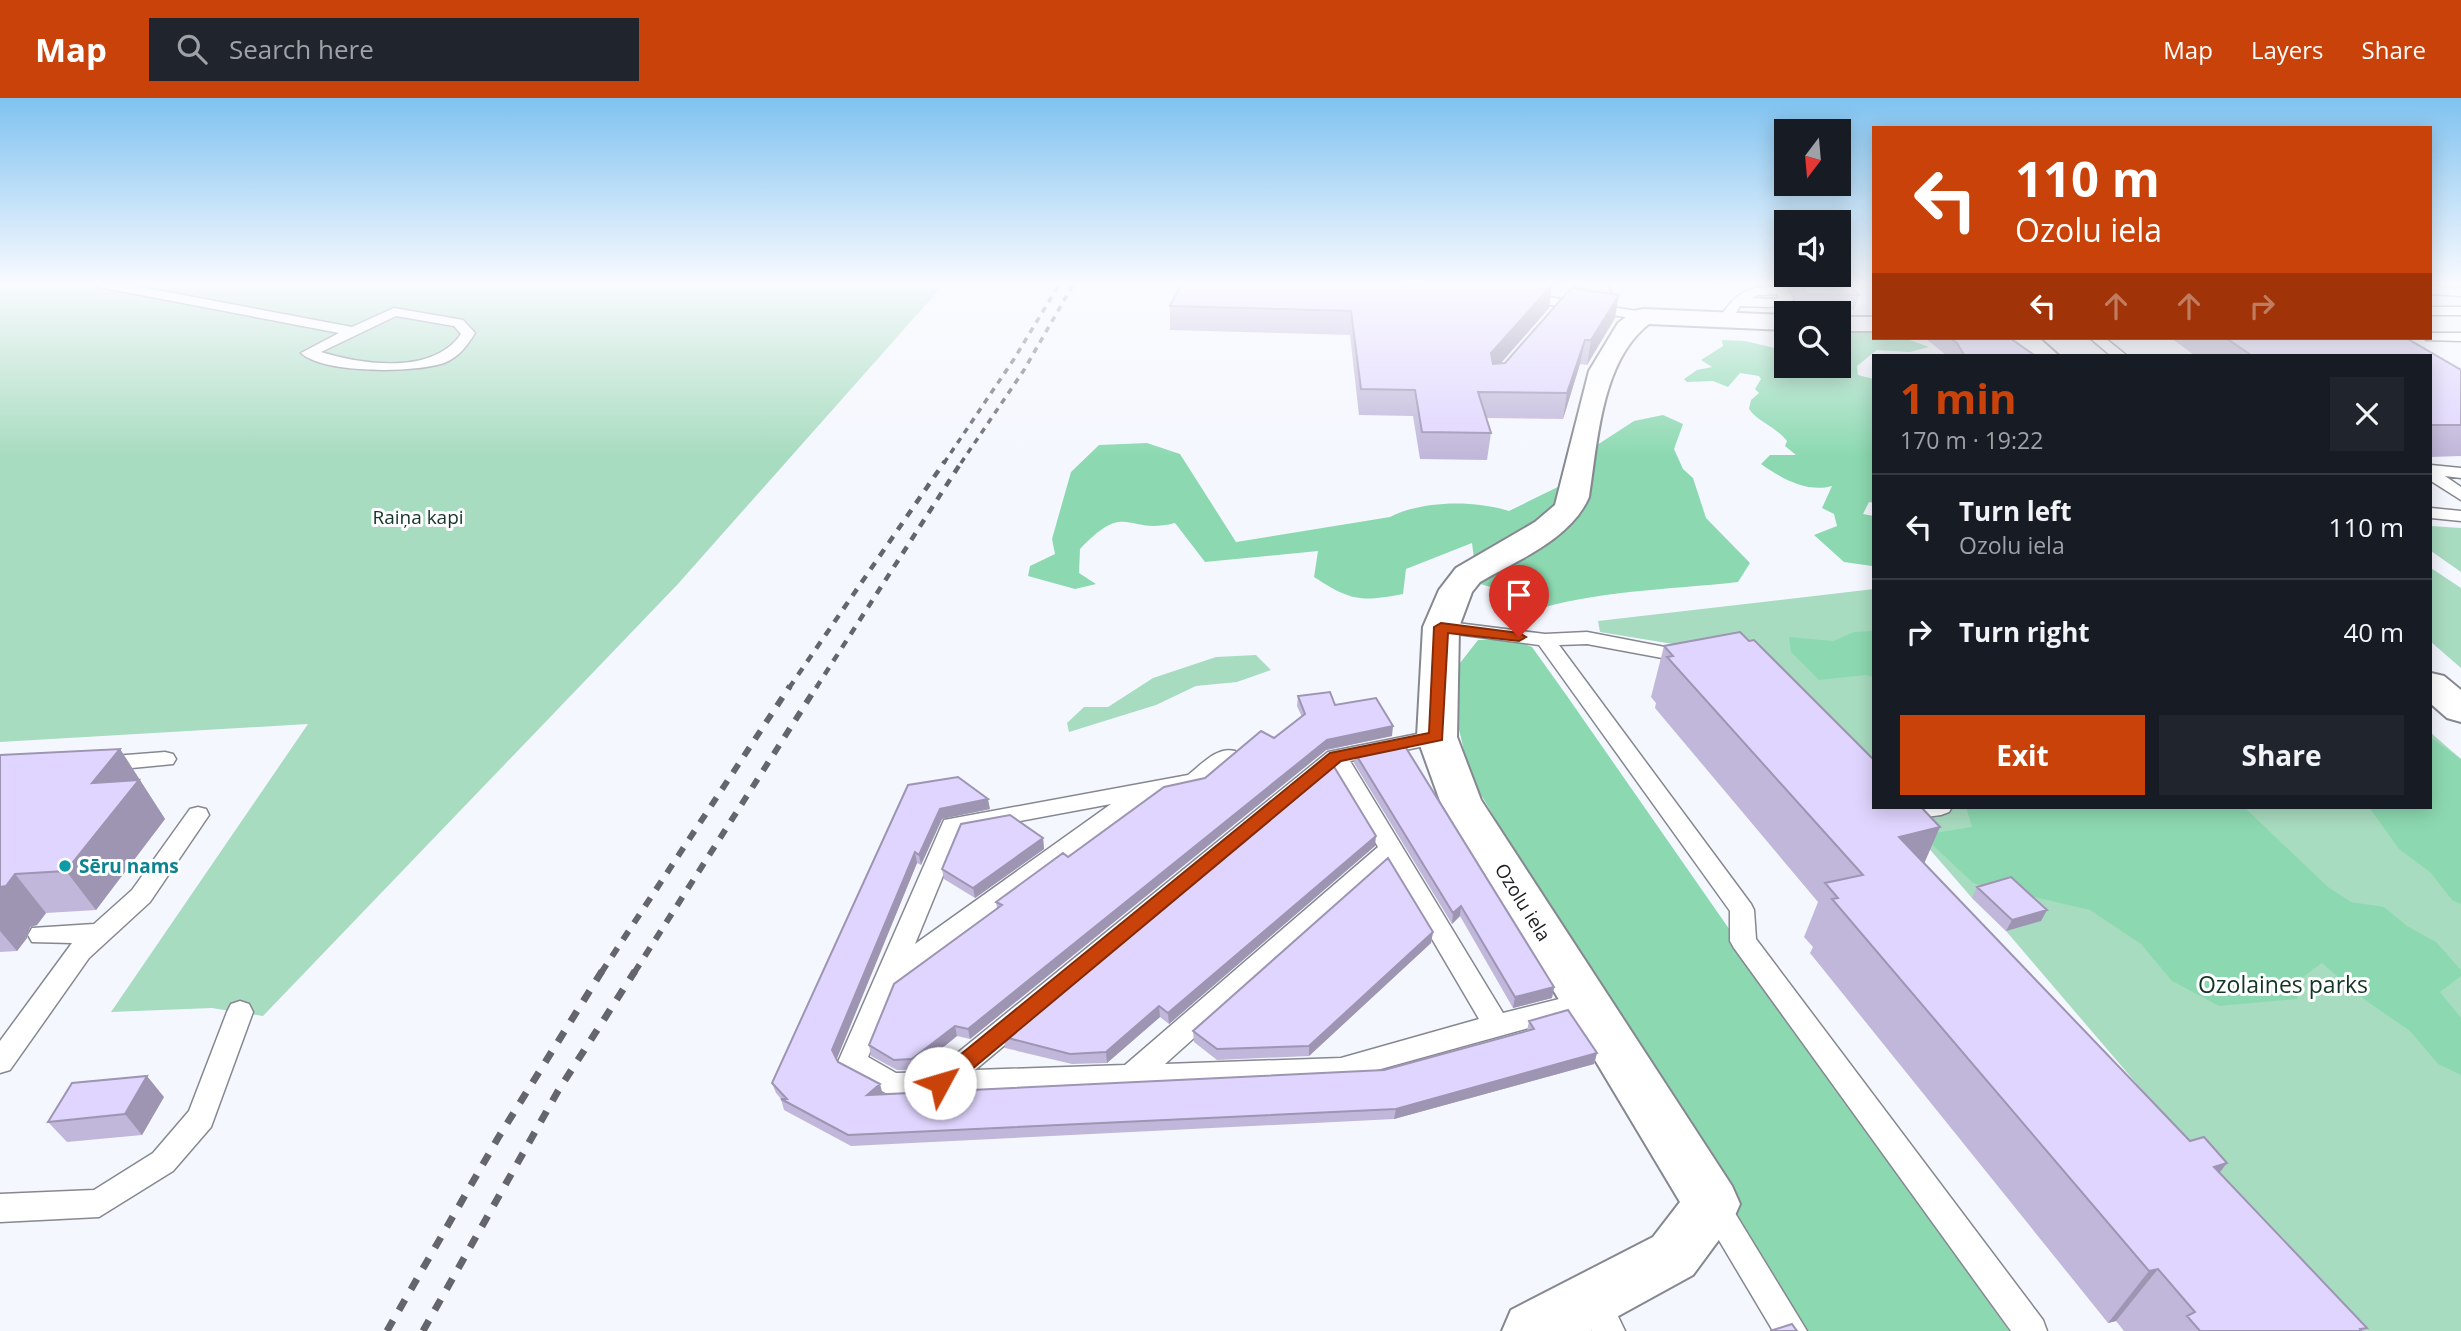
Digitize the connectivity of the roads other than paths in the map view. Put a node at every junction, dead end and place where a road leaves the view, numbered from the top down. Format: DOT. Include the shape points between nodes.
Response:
graph roads {
  1 [pos="332,341"];
  2 [pos="464,341"];
  3 [pos="1618,341"];
  4 [pos="2027,341"];
  5 [pos="2100,341"];
  6 [pos="2044,354"];
  7 [pos="2118,354"];
  8 [pos="2432,472"];
  9 [pos="2432,473"];
  10 [pos="2461,473"];
  11 [pos="2461,495"];
  12 [pos="2432,513"];
  13 [pos="2461,516"];
  14 [pos="1441,627"];
  15 [pos="1545,640"];
  16 [pos="1706,660"];
  17 [pos="2432,685"];
  18 [pos="2461,709"];
  19 [pos="1437,737"];
  20 [pos="1227,756"];
  21 [pos="1336,757"];
  22 [pos="165,760"];
  23 [pos="75,765"];
  24 [pos="1146,790"];
  25 [pos="1884,809"];
  26 [pos="1926,809"];
  27 [pos="198,815"];
  28 [pos="1391,848"];
  29 [pos="99,933"];
  30 [pos="41,934"];
  31 [pos="888,976"];
  32 [pos="1559,1010"];
  33 [pos="240,1012"];
  34 [pos="1496,1025"];
  35 [pos="0,1062"];
  36 [pos="1131,1077"];
  37 [pos="940,1083"];
  38 [pos="1712,1204"];
  39 [pos="0,1208"];
  40 [pos="1602,1316"];
  41 [pos="1532,1331"];
  42 [pos="1791,1331"];
  43 [pos="2031,1331"];
  1 -- 2 [label="lane" via="308,353 399,368 447,354"];
  3 -- 14 [label="street, Ozolu iela" via="1596,384 1568,510 1546,529 1468,575 1455,590"];
  4 -- 6 [label="street"];
  5 -- 7 [label="lane"];
  8 -- 10 [label="lane"];
  9 -- 11 [label="lane"];
  12 -- 13 [label="lane"];
  14 -- 15 [label="lane"];
  14 -- 19 [label="street, Ozolu iela"];
  15 -- 16 [label="lane" via="1587,638"];
  15 -- 43 [label="lane" via="1742,909 1743,941"];
  17 -- 18 [label="street"];
  19 -- 21 [label="lane"];
  19 -- 38 [label="street, Ozolu iela" via="1461,801"];
  20 -- 24 [label="lane" via="1195,780"];
  21 -- 28 [label="lane"];
  21 -- 37 [label="lane"];
  22 -- 23 [label="lane"];
  24 -- 31 [label="lane"];
  24 -- 31 [label="lane" via="952,826"];
  25 -- 26 [label="lane" via="1889,814"];
  27 -- 29 [label="lane" via="141,896"];
  28 -- 34 [label="lane"];
  28 -- 36 [label="lane"];
  29 -- 30 [label="lane"];
  29 -- 35 [label="lane" via="80,951"];
  31 -- 37 [label="lane" via="852,1062 893,1085"];
  32 -- 34 [label="lane"];
  33 -- 39 [label="lane" via="201,1118 163,1162 99,1203"];
  34 -- 36 [label="lane" via="1341,1069"];
  36 -- 37 [label="lane"];
  38 -- 40 [label="street" via="1673,1256"];
  38 -- 42 [label="lane"];
  40 -- 41 [label="street"];
}
